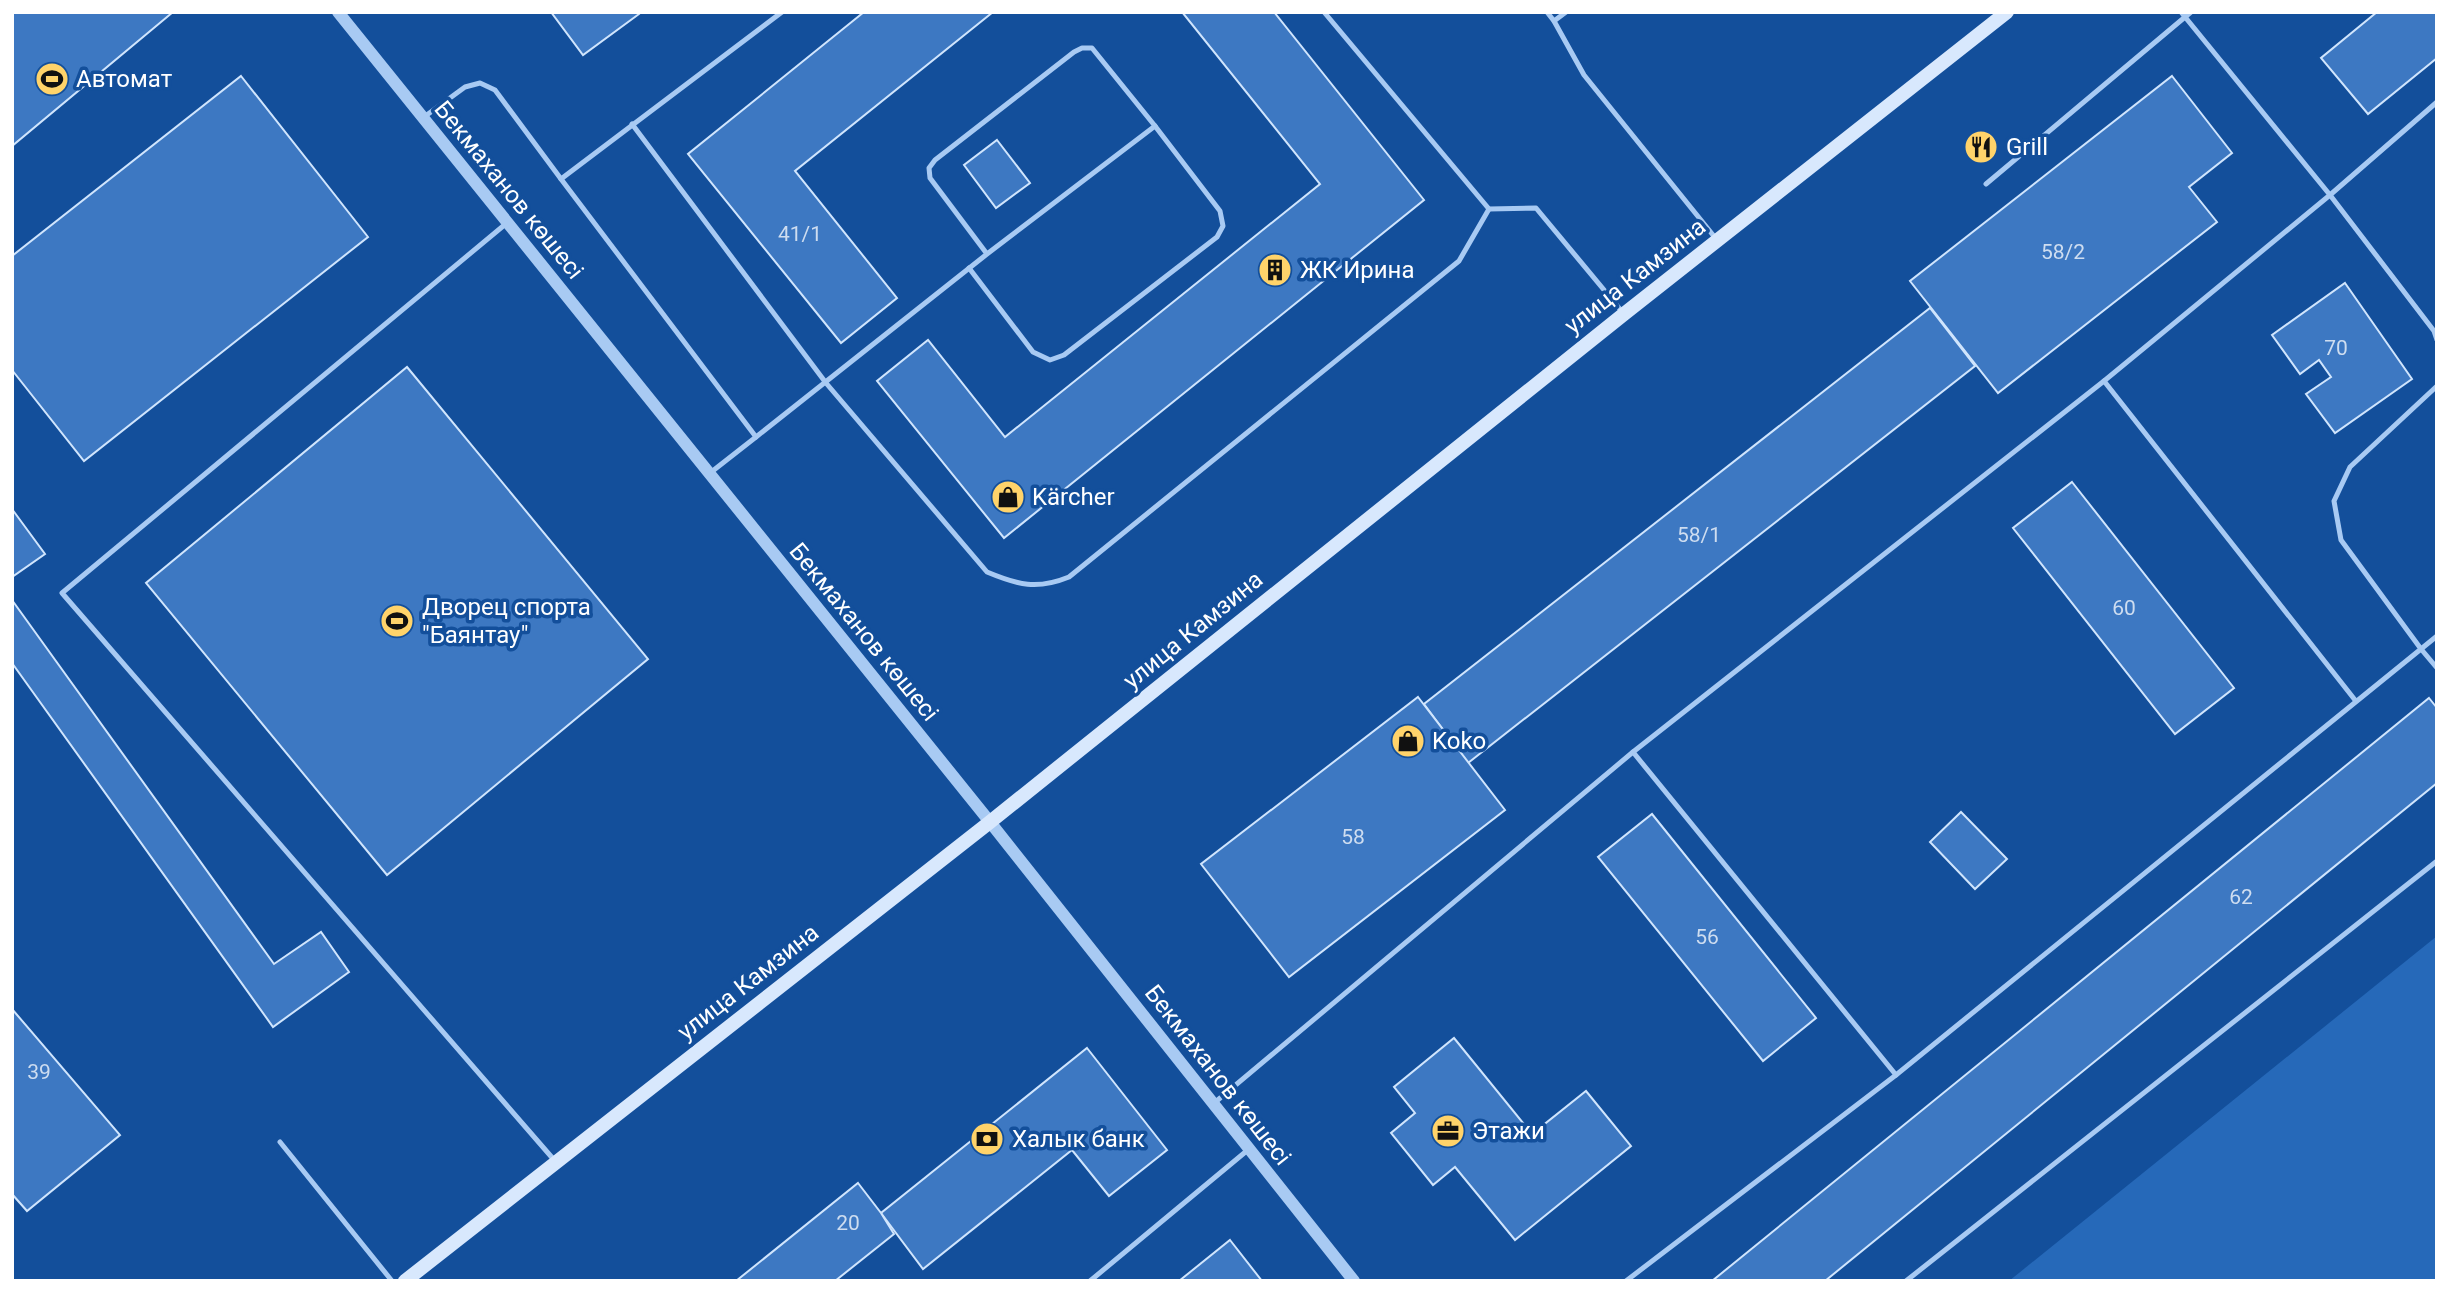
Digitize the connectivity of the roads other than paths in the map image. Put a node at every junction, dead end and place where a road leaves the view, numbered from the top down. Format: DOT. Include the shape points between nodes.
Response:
graph roads {
  1 [pos="338,12"];
  2 [pos="782,12"];
  3 [pos="1324,12"];
  4 [pos="1547,12"];
  5 [pos="1566,12"];
  6 [pos="2007,12"];
  7 [pos="2191,12"];
  8 [pos="2183,15"];
  9 [pos="1554,21"];
  10 [pos="2437,102"];
  11 [pos="424,118"];
  12 [pos="632,124"];
  13 [pos="1155,126"];
  14 [pos="561,179"];
  15 [pos="1986,184"];
  16 [pos="2330,195"];
  17 [pos="1489,209"];
  18 [pos="508,222"];
  19 [pos="1717,240"];
  20 [pos="987,254"];
  21 [pos="970,268"];
  22 [pos="1624,314"];
  23 [pos="2437,340"];
  24 [pos="2104,381"];
  25 [pos="826,383"];
  26 [pos="2437,386"];
  27 [pos="756,437"];
  28 [pos="710,473"];
  29 [pos="2437,636"];
  30 [pos="2421,649"];
  31 [pos="2437,668"];
  32 [pos="2356,700"];
  33 [pos="1633,752"];
  34 [pos="990,822"];
  35 [pos="2437,861"];
  36 [pos="1896,1075"];
  37 [pos="1213,1104"];
  38 [pos="280,1142"];
  39 [pos="1249,1149"];
  40 [pos="555,1161"];
  41 [pos="392,1281"];
  42 [pos="405,1281"];
  43 [pos="1090,1281"];
  44 [pos="1354,1281"];
  45 [pos="1626,1281"];
  46 [pos="1906,1281"];
  1 -- 11 [label="street, Бекмаханов көшесі"];
  2 -- 12 [label="lane"];
  3 -- 17 [label="lane"];
  4 -- 9 [label="lane"];
  5 -- 9 [label="lane"];
  6 -- 19 [label="main road, улица Камзина"];
  7 -- 8 [label="lane"];
  8 -- 15 [label="lane"];
  8 -- 16 [label="lane"];
  9 -- 19 [label="lane" via="1584,75"];
  10 -- 16 [label="lane"];
  11 -- 14 [label="lane" via="465,87 480,83 495,90"];
  11 -- 18 [label="street, Бекмаханов көшесі"];
  12 -- 14 [label="lane"];
  12 -- 25 [label="lane"];
  13 -- 20 [label="lane"];
  13 -- 20 [label="lane" via="1092,48 1074,52 929,168 930,178"];
  13 -- 21 [label="lane" via="1220,211 1223,226 1217,237 1064,355 1050,360 1034,352"];
  14 -- 27 [label="lane"];
  16 -- 23 [label="lane"];
  16 -- 24 [label="lane"];
  17 -- 22 [label="lane" via="1535,208"];
  17 -- 25 [label="lane" via="1459,261 1069,577 1050,585 1016,584 987,572"];
  18 -- 28 [label="street, Бекмаханов көшесі"];
  18 -- 40 [label="lane" via="62,593"];
  19 -- 22 [label="main road, улица Камзина"];
  20 -- 21 [label="lane"];
  21 -- 25 [label="lane"];
  22 -- 34 [label="main road, улица Камзина"];
  24 -- 32 [label="lane"];
  24 -- 33 [label="lane"];
  25 -- 27 [label="lane"];
  26 -- 30 [label="lane" via="2350,467 2334,501 2341,540"];
  27 -- 28 [label="lane"];
  28 -- 34 [label="street, Бекмаханов көшесі"];
  29 -- 30 [label="lane"];
  30 -- 31 [label="lane"];
  30 -- 32 [label="lane"];
  32 -- 36 [label="lane"];
  33 -- 36 [label="lane"];
  33 -- 37 [label="lane"];
  34 -- 37 [label="street, Бекмаханов көшесі"];
  34 -- 40 [label="main road, улица Камзина"];
  35 -- 46 [label="lane"];
  36 -- 45 [label="lane"];
  37 -- 39 [label="street, Бекмаханов көшесі"];
  38 -- 41 [label="lane"];
  39 -- 43 [label="lane"];
  39 -- 44 [label="street, Бекмаханов көшесі"];
  40 -- 42 [label="main road, улица Камзина"];
}
